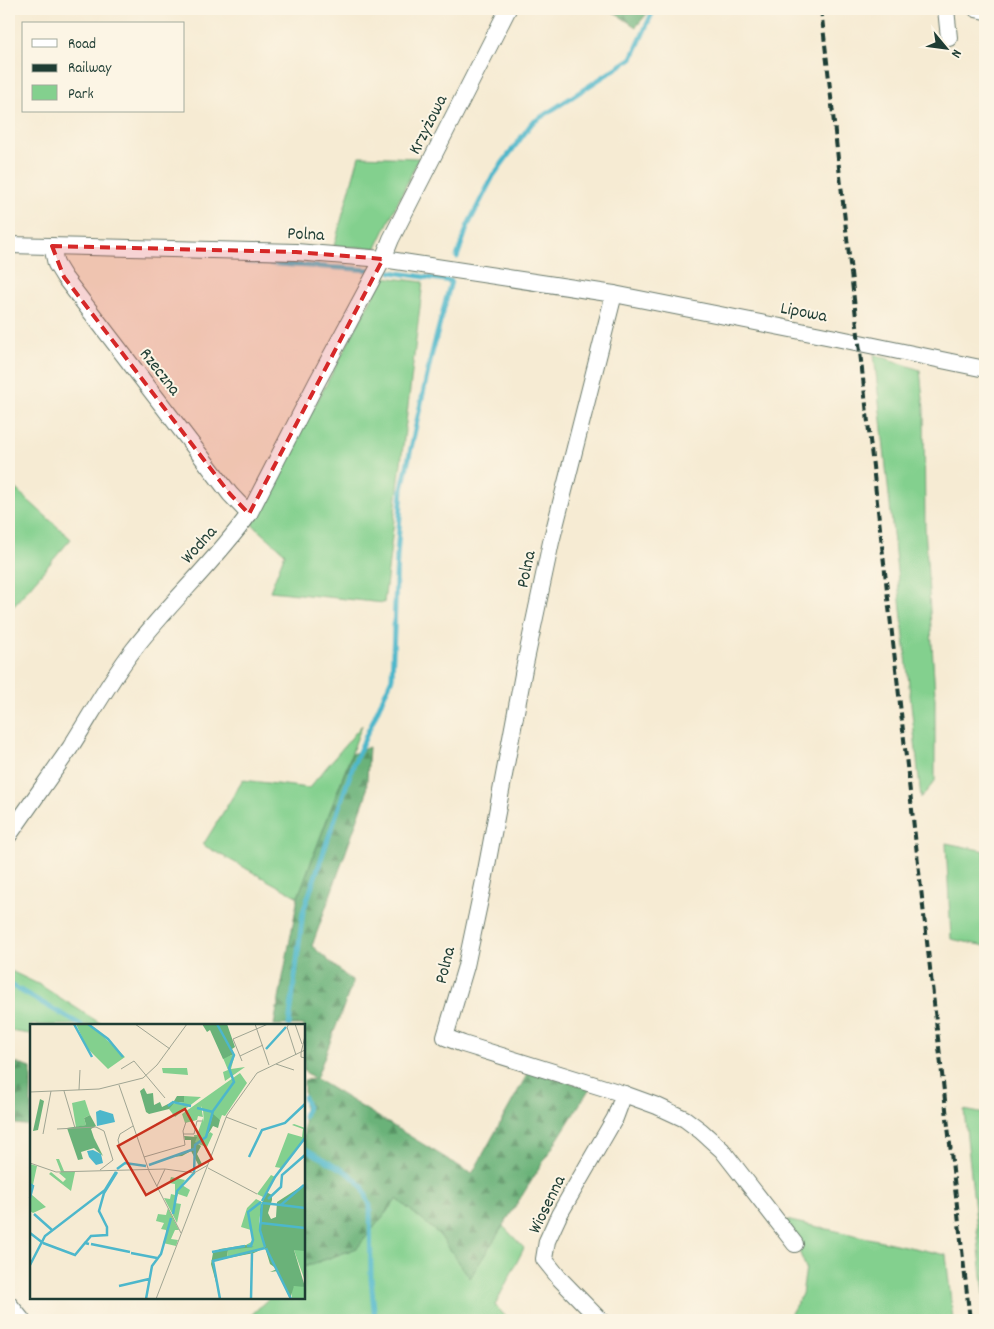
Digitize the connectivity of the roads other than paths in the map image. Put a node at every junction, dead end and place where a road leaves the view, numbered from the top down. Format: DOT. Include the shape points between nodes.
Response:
graph roads {
  1 [pos="508,9"];
  2 [pos="946,9"];
  3 [pos="976,9"];
  4 [pos="985,11"];
  5 [pos="949,38"];
  6 [pos="9,245"];
  7 [pos="52,246"];
  8 [pos="383,259"];
  9 [pos="614,294"];
  10 [pos="985,369"];
  11 [pos="249,514"];
  12 [pos="9,834"];
  13 [pos="624,1094"];
  14 [pos="795,1244"];
  15 [pos="9,1304"];
  16 [pos="22,1320"];
  17 [pos="600,1320"];
  1 -- 8 [label="street, Krzyżowa"];
  2 -- 5 [label="street"];
  3 -- 4 [label="street"];
  6 -- 7 [label="street, Polna"];
  7 -- 8 [label="street, Polna" via="296,252"];
  7 -- 11 [label="street, Rzeczna" via="56,264 64,277 230,494"];
  8 -- 9 [label="street, Polna"];
  8 -- 11 [label="street, Wodna"];
  9 -- 10 [label="street, Lipowa"];
  9 -- 13 [label="street, Polna" via="551,542 468,957 445,1036"];
  11 -- 12 [label="street, Wodna" via="134,650"];
  13 -- 14 [label="street, Polna" via="685,1119 701,1131 722,1150"];
  13 -- 17 [label="street, Wiosenna" via="615,1118 559,1215 547,1241 544,1259"];
  15 -- 16 [label="street"];
}
